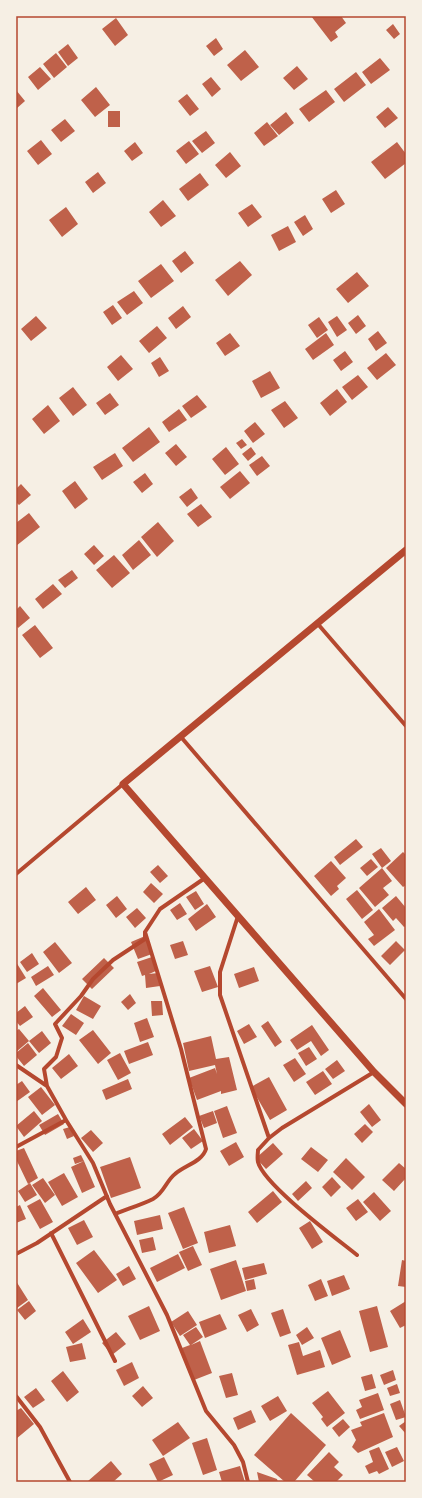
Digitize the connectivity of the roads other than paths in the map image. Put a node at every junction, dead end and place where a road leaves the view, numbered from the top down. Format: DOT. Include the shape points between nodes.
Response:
graph roads {
  1 [pos="406,550"];
  2 [pos="318,623"];
  3 [pos="406,726"];
  4 [pos="181,737"];
  5 [pos="123,784"];
  6 [pos="16,874"];
  7 [pos="205,878"];
  8 [pos="238,916"];
  9 [pos="145,932"];
  10 [pos="406,999"];
  11 [pos="16,1065"];
  12 [pos="374,1072"];
  13 [pos="47,1086"];
  14 [pos="406,1104"];
  15 [pos="66,1120"];
  16 [pos="269,1138"];
  17 [pos="16,1147"];
  18 [pos="107,1196"];
  19 [pos="115,1214"];
  20 [pos="51,1233"];
  21 [pos="16,1254"];
  22 [pos="357,1255"];
  23 [pos="115,1361"];
  24 [pos="16,1396"];
  25 [pos="69,1481"];
  26 [pos="248,1482"];
  1 -- 2 [label="street"];
  2 -- 3 [label="street"];
  2 -- 4 [label="street"];
  4 -- 5 [label="street"];
  4 -- 10 [label="street"];
  5 -- 6 [label="street"];
  5 -- 7 [label="street"];
  7 -- 8 [label="street"];
  7 -- 9 [label="street" via="160,909"];
  8 -- 12 [label="street"];
  8 -- 16 [label="street" via="220,972 220,995"];
  9 -- 13 [label="street" via="145,939 113,960 93,979 55,1024 62,1038 56,1057 44,1069"];
  9 -- 19 [label="street" via="181,1049 206,1149 204,1155 171,1177 160,1194 153,1199"];
  11 -- 13 [label="street"];
  12 -- 14 [label="street"];
  12 -- 16 [label="street"];
  13 -- 15 [label="street"];
  15 -- 17 [label="street"];
  15 -- 18 [label="street" via="93,1163"];
  16 -- 22 [label="street" via="258,1150 258,1163 266,1176 278,1190"];
  18 -- 19 [label="street"];
  18 -- 20 [label="street"];
  19 -- 26 [label="street" via="167,1315 206,1411 234,1445 243,1462"];
  20 -- 21 [label="street"];
  20 -- 23 [label="street"];
  24 -- 25 [label="street" via="40,1426"];
}
